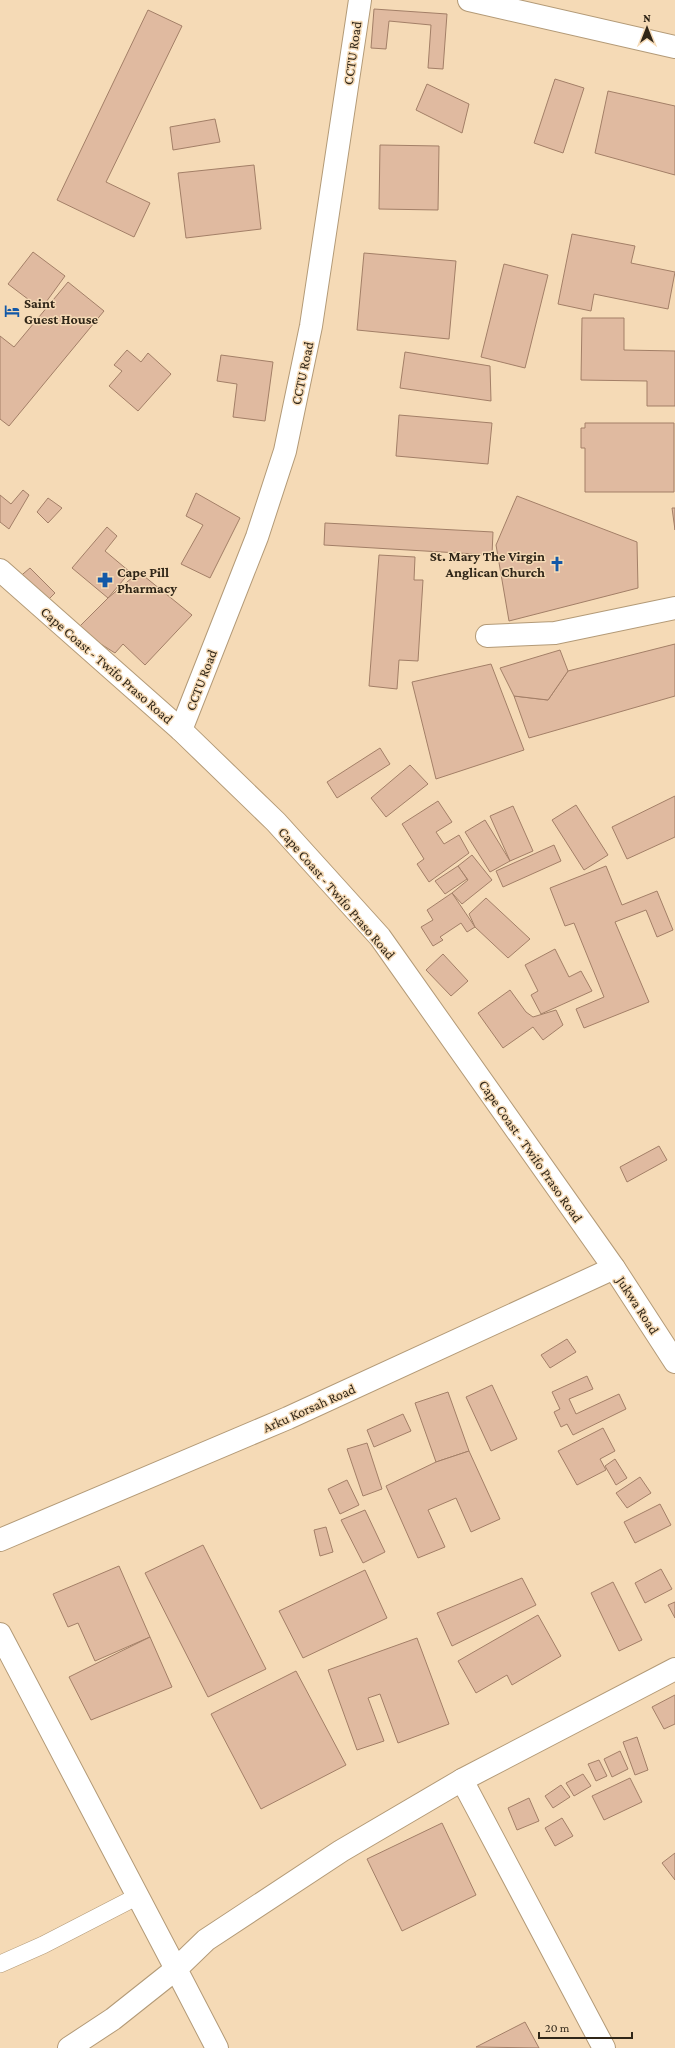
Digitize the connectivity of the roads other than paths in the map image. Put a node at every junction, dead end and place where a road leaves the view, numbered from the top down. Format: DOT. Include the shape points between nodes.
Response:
graph roads {
  1 [pos="360,0"];
  2 [pos="469,0"];
  3 [pos="675,47"];
  4 [pos="0,570"];
  5 [pos="675,608"];
  6 [pos="488,636"];
  7 [pos="181,730"];
  8 [pos="614,1268"];
  9 [pos="675,1362"];
  10 [pos="0,1540"];
  11 [pos="0,1634"];
  12 [pos="675,1669"];
  13 [pos="462,1780"];
  14 [pos="138,1896"];
  15 [pos="0,1964"];
  16 [pos="176,1969"];
  17 [pos="69,2048"];
  18 [pos="217,2048"];
  19 [pos="604,2048"];
  1 -- 7 [label="street, CCTU Road" via="312,326 285,451 257,537"];
  2 -- 3 [label="street"];
  4 -- 7 [label="street, Cape Coast - Twifo Praso Road"];
  5 -- 6 [label="street" via="555,634"];
  7 -- 8 [label="street, Cape Coast - Twifo Praso Road" via="276,822 380,937"];
  8 -- 9 [label="street, Jukwa Road"];
  8 -- 10 [label="street, Arku Korsah Road" via="288,1418"];
  11 -- 14 [label="street"];
  12 -- 13 [label="street"];
  13 -- 16 [label="street" via="341,1851 257,1906 206,1940"];
  13 -- 19 [label="street"];
  14 -- 15 [label="lane"];
  14 -- 16 [label="street"];
  16 -- 17 [label="street" via="113,2019"];
  16 -- 18 [label="street"];
}
